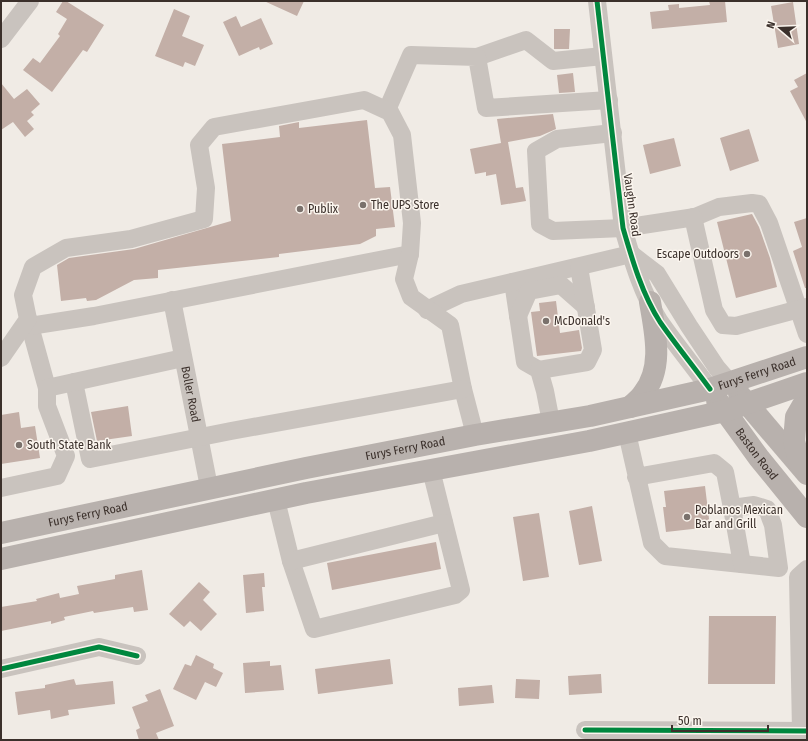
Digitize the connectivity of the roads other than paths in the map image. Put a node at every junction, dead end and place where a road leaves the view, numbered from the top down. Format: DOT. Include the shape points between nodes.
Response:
graph roads {
  1 [pos="30,1"];
  2 [pos="597,1"];
  3 [pos="1,39"];
  4 [pos="477,56"];
  5 [pos="603,56"];
  6 [pos="609,100"];
  7 [pos="388,110"];
  8 [pos="613,133"];
  9 [pos="693,217"];
  10 [pos="623,228"];
  11 [pos="410,254"];
  12 [pos="631,254"];
  13 [pos="578,266"];
  14 [pos="513,282"];
  15 [pos="172,300"];
  16 [pos="650,302"];
  17 [pos="586,308"];
  18 [pos="802,308"];
  19 [pos="427,310"];
  20 [pos="518,316"];
  21 [pos="29,323"];
  22 [pos="807,334"];
  23 [pos="807,357"];
  24 [pos="1,358"];
  25 [pos="183,358"];
  26 [pos="539,370"];
  27 [pos="74,382"];
  28 [pos="807,383"];
  29 [pos="720,386"];
  30 [pos="46,388"];
  31 [pos="463,389"];
  32 [pos="807,398"];
  33 [pos="748,404"];
  34 [pos="630,407"];
  35 [pos="725,411"];
  36 [pos="550,422"];
  37 [pos="627,433"];
  38 [pos="475,435"];
  39 [pos="200,437"];
  40 [pos="431,470"];
  41 [pos="804,471"];
  42 [pos="636,476"];
  43 [pos="209,487"];
  44 [pos="1,488"];
  45 [pos="276,500"];
  46 [pos="732,508"];
  47 [pos="807,517"];
  48 [pos="444,523"];
  49 [pos="1,533"];
  50 [pos="1,559"];
  51 [pos="290,561"];
  52 [pos="742,564"];
  53 [pos="779,568"];
  54 [pos="802,573"];
  55 [pos="137,656"];
  56 [pos="1,669"];
  57 [pos="585,730"];
  58 [pos="804,731"];
  1 -- 3 [label="street"];
  2 -- 5 [label="street, Vaughn Road"];
  4 -- 5 [label="street" via="526,40 553,61"];
  4 -- 6 [label="street" via="486,108"];
  4 -- 7 [label="street" via="411,55"];
  5 -- 6 [label="street, Vaughn Road"];
  6 -- 8 [label="street, Vaughn Road"];
  7 -- 11 [label="street" via="402,135 406,161 412,223"];
  7 -- 21 [label="street" via="364,100 214,127 199,145 206,188 204,219 130,239 66,248 33,266 23,295"];
  8 -- 10 [label="street, Vaughn Road"];
  8 -- 10 [label="street" via="557,139 536,151 540,224 553,231"];
  9 -- 10 [label="street"];
  9 -- 18 [label="street" via="719,207 752,203 762,206"];
  9 -- 18 [label="street" via="714,310 724,325 736,326"];
  10 -- 12 [label="street, Vaughn Road"];
  11 -- 15 [label="street"];
  11 -- 19 [label="street" via="404,279 411,297"];
  12 -- 13 [label="street"];
  12 -- 16 [label="street, Vaughn Road"];
  12 -- 29 [label="street, Vaughn Road" via="657,274 717,368"];
  13 -- 14 [label="street"];
  13 -- 17 [label="street"];
  14 -- 19 [label="street" via="461,294"];
  14 -- 20 [label="street"];
  15 -- 21 [label="street"];
  15 -- 25 [label="street, Boller Road"];
  16 -- 29 [label="street, Vaughn Road" via="659,321"];
  16 -- 34 [label="main road" via="657,344 654,373 643,394"];
  17 -- 20 [label="street" via="561,285 529,291"];
  17 -- 26 [label="street" via="593,350 587,362"];
  18 -- 22 [label="street"];
  19 -- 31 [label="street" via="450,325"];
  20 -- 26 [label="street" via="525,362"];
  21 -- 24 [label="street"];
  21 -- 30 [label="street"];
  23 -- 29 [label="main road, Furys Ferry Road"];
  25 -- 27 [label="street"];
  25 -- 39 [label="street, Boller Road"];
  26 -- 36 [label="street"];
  27 -- 30 [label="street"];
  27 -- 39 [label="street" via="90,459"];
  28 -- 33 [label="main road, Furys Ferry Road"];
  29 -- 33 [label="main road, Baston Road"];
  29 -- 34 [label="main road, Furys Ferry Road"];
  29 -- 35 [label="main road, Baston Road"];
  30 -- 44 [label="street" via="47,406 66,456 57,476"];
  31 -- 38 [label="street"];
  31 -- 39 [label="street"];
  32 -- 41 [label="main road" via="796,414 794,441"];
  33 -- 35 [label="main road, Furys Ferry Road"];
  33 -- 41 [label="main road, Baston Road"];
  34 -- 36 [label="main road, Furys Ferry Road"];
  35 -- 37 [label="main road, Furys Ferry Road"];
  35 -- 47 [label="main road, Baston Road"];
  36 -- 38 [label="main road, Furys Ferry Road"];
  37 -- 40 [label="main road, Furys Ferry Road"];
  37 -- 42 [label="street"];
  38 -- 43 [label="main road, Furys Ferry Road"];
  39 -- 43 [label="street, Boller Road"];
  40 -- 45 [label="main road, Furys Ferry Road"];
  40 -- 48 [label="street"];
  42 -- 46 [label="street" via="714,463 725,472"];
  42 -- 52 [label="street" via="652,543 665,556"];
  43 -- 49 [label="main road, Furys Ferry Road"];
  45 -- 50 [label="main road, Furys Ferry Road"];
  45 -- 51 [label="street"];
  46 -- 52 [label="street"];
  46 -- 53 [label="street" via="754,505 767,509 773,525"];
  48 -- 51 [label="street"];
  48 -- 51 [label="street" via="461,590 455,594 314,629"];
  52 -- 53 [label="street"];
  53 -- 54 [label="street"];
  54 -- 58 [label="street"];
  55 -- 56 [label="street" via="99,647"];
  57 -- 58 [label="street"];
}
